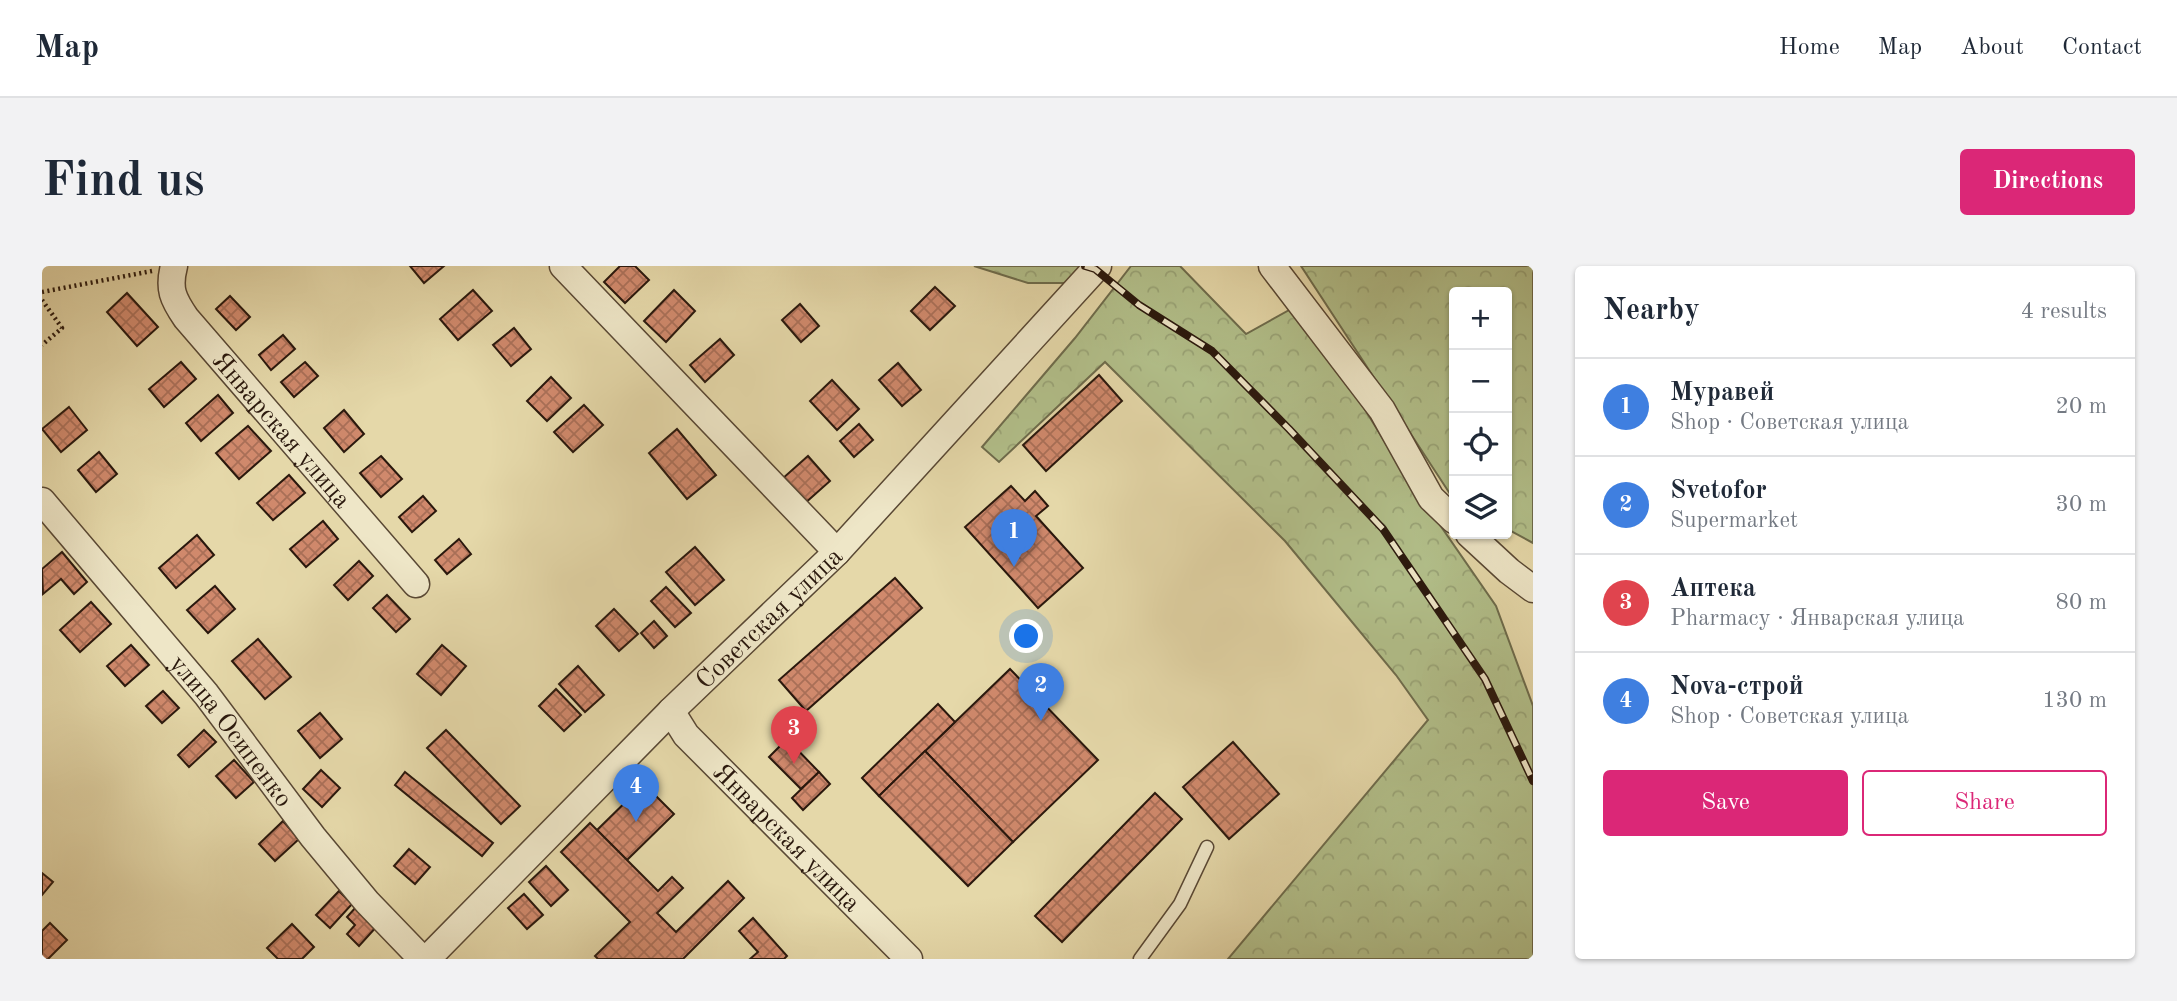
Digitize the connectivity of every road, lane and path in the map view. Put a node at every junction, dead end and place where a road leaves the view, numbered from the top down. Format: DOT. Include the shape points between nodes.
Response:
graph roads {
  1 [pos="562,266"];
  2 [pos="1098,266"];
  3 [pos="1272,266"];
  4 [pos="174,267"];
  5 [pos="42,292"];
  6 [pos="42,300"];
  7 [pos="42,345"];
  8 [pos="46,514"];
  9 [pos="1449,515"];
  10 [pos="1475,539"];
  11 [pos="837,552"];
  12 [pos="416,584"];
  13 [pos="1533,589"];
  14 [pos="671,711"];
  15 [pos="1207,847"];
  16 [pos="425,959"];
  17 [pos="909,959"];
  18 [pos="1140,959"];
  1 -- 11 [label="street"];
  2 -- 11 [label="street, Советская улица"];
  3 -- 9 [label="street" via="1382,410 1431,498"];
  4 -- 5 [label="path"];
  4 -- 12 [label="street, Январская улица" via="170,284 186,318"];
  6 -- 7 [label="path" via="62,328"];
  8 -- 16 [label="street, улица Осипенко" via="206,694 367,902"];
  10 -- 13 [label="street"];
  11 -- 14 [label="street, Советская улица"];
  14 -- 16 [label="street, Советская улица"];
  14 -- 17 [label="street, Январская улица" via="686,735"];
  15 -- 18 [label="lane" via="1180,904"];
}
